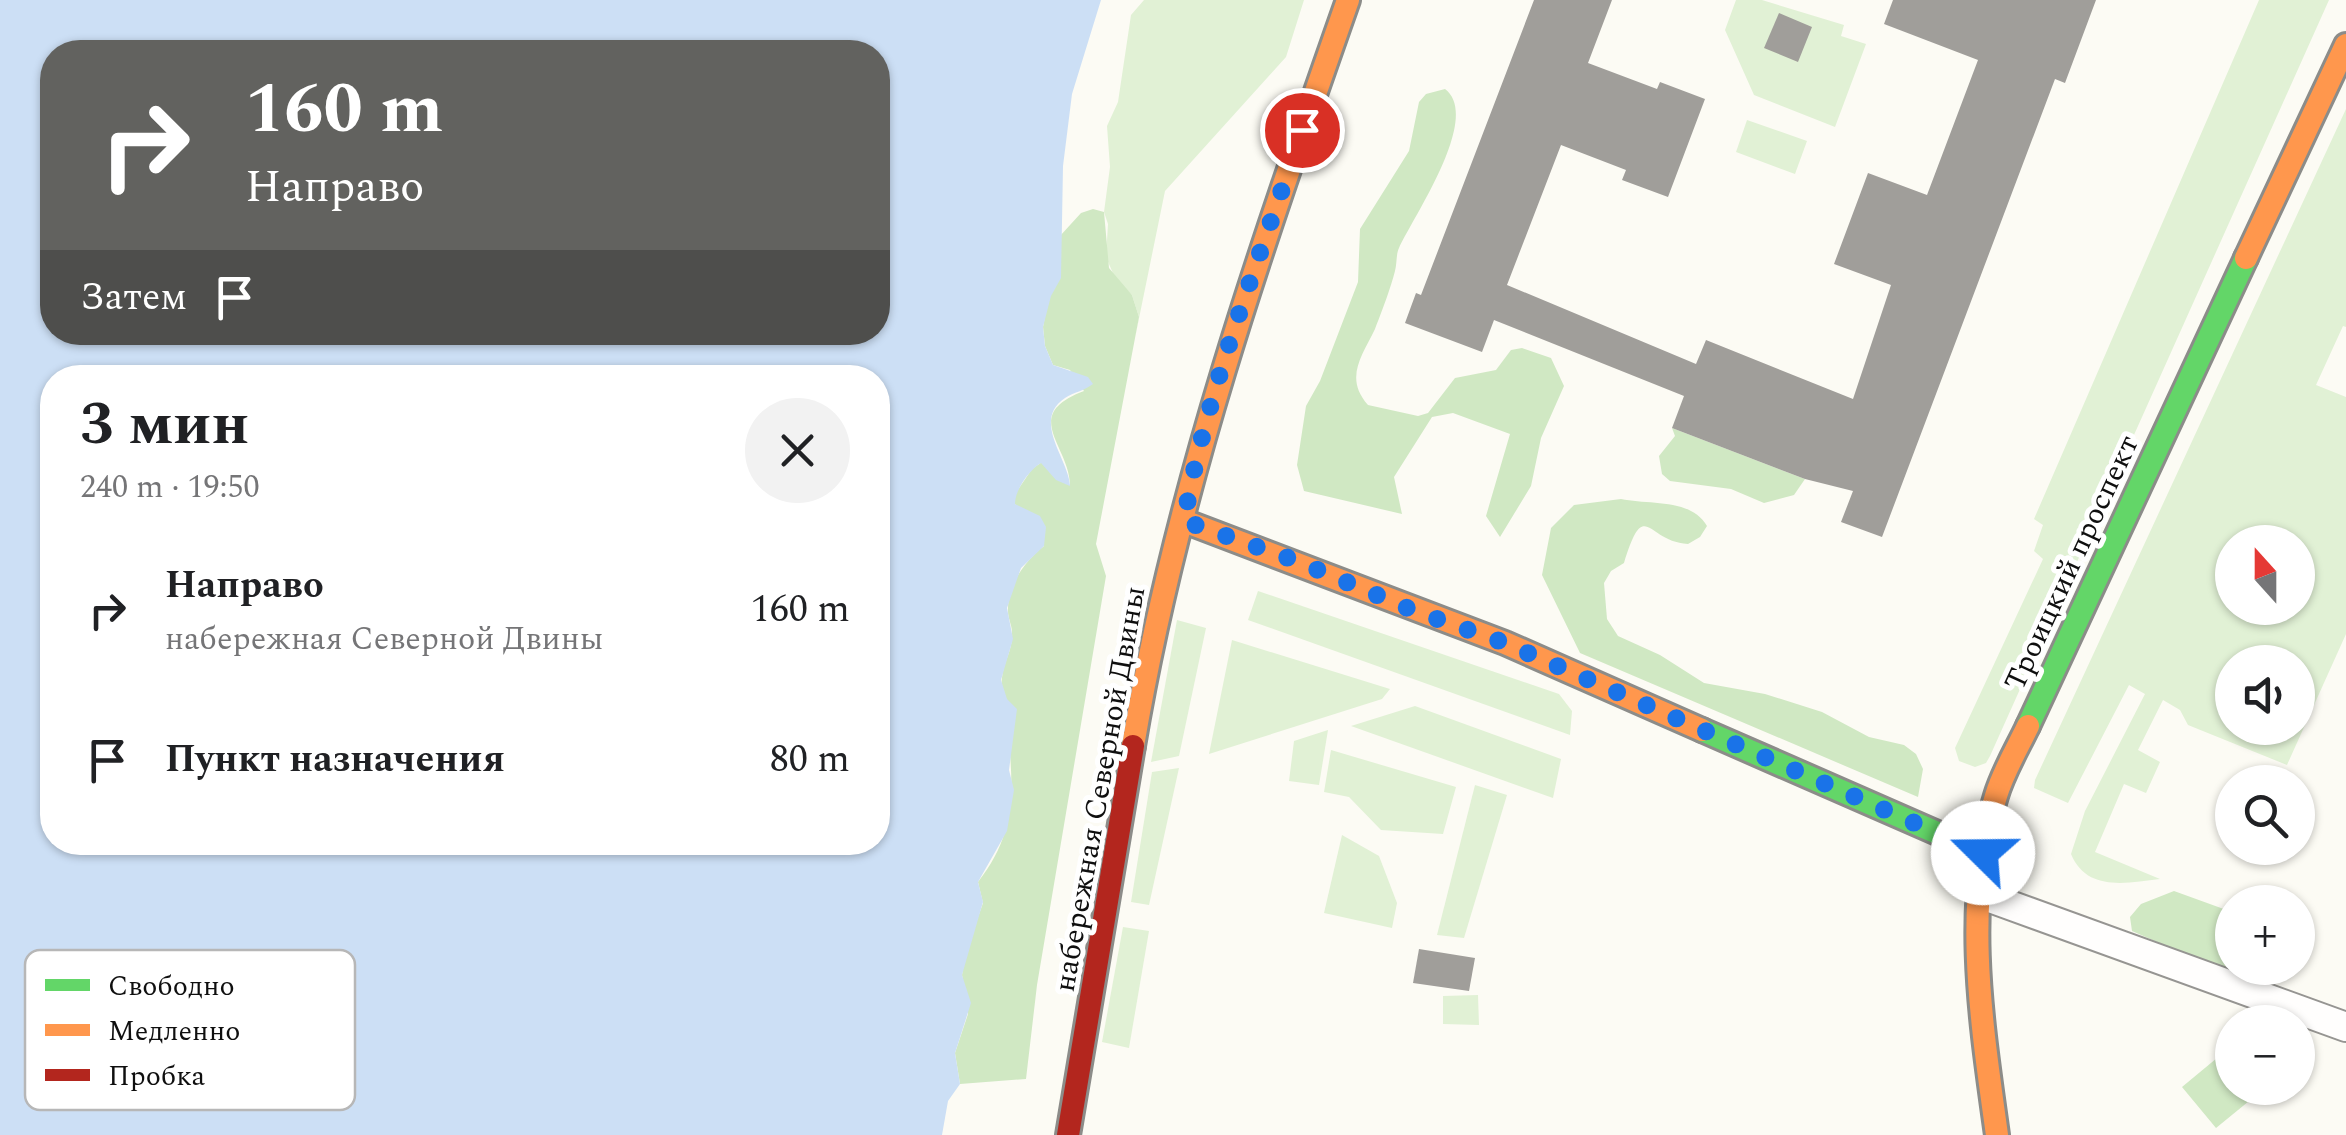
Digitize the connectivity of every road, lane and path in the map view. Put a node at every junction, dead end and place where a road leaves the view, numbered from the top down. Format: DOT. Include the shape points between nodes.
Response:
graph roads {
  1 [pos="1348,0"];
  2 [pos="2346,45"];
  3 [pos="1184,521"];
  4 [pos="1983,853"];
  5 [pos="1982,895"];
  6 [pos="2346,1027"];
  7 [pos="1068,1135"];
  8 [pos="1997,1135"];
  1 -- 3 [label="street, набережная Северной Двины" via="1241,307"];
  2 -- 4 [label="street, Троицкий проспект" via="1996,794"];
  3 -- 4 [label="street" via="1505,643"];
  3 -- 7 [label="street, набережная Северной Двины" via="1145,676"];
  4 -- 5 [label="street, Троицкий проспект"];
  5 -- 6 [label="street"];
  5 -- 8 [label="street, Троицкий проспект" via="1980,991"];
}
